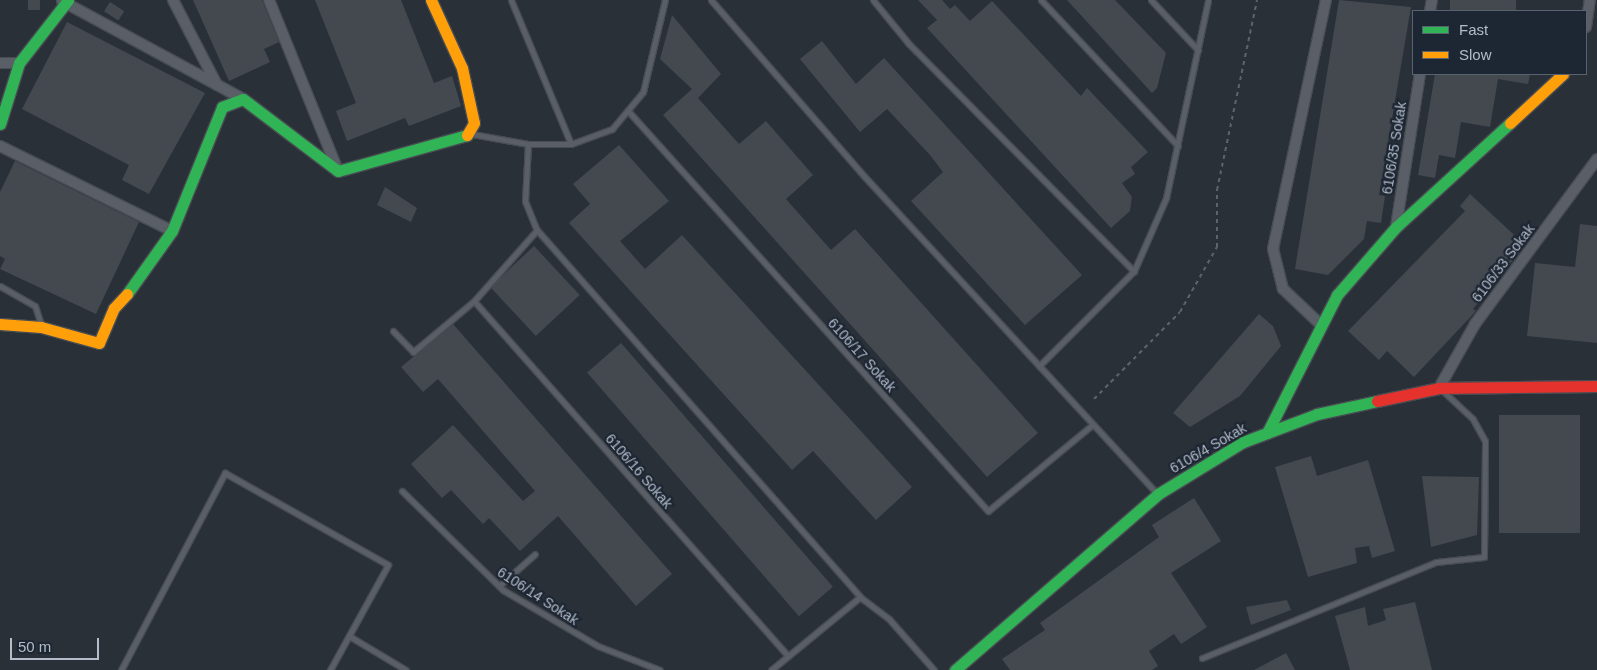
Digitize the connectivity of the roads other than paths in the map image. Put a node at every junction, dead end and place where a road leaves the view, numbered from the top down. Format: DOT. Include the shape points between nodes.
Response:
graph roads {
  1 [pos="173,0"];
  2 [pos="269,0"];
  3 [pos="431,0"];
  4 [pos="511,0"];
  5 [pos="665,0"];
  6 [pos="711,0"];
  7 [pos="873,0"];
  8 [pos="1041,0"];
  9 [pos="1151,0"];
  10 [pos="1208,0"];
  11 [pos="1326,0"];
  12 [pos="1590,0"];
  13 [pos="64,1"];
  14 [pos="1587,20"];
  15 [pos="1198,50"];
  16 [pos="0,62"];
  17 [pos="19,63"];
  18 [pos="1420,75"];
  19 [pos="1562,75"];
  20 [pos="217,85"];
  21 [pos="242,99"];
  22 [pos="629,112"];
  23 [pos="0,124"];
  24 [pos="470,134"];
  25 [pos="528,144"];
  26 [pos="571,144"];
  27 [pos="0,146"];
  28 [pos="1178,146"];
  29 [pos="1597,159"];
  30 [pos="338,172"];
  31 [pos="1396,227"];
  32 [pos="537,230"];
  33 [pos="172,231"];
  34 [pos="1134,271"];
  35 [pos="0,286"];
  36 [pos="474,301"];
  37 [pos="1319,323"];
  38 [pos="0,324"];
  39 [pos="41,327"];
  40 [pos="393,331"];
  41 [pos="1039,366"];
  42 [pos="1597,386"];
  43 [pos="1439,388"];
  44 [pos="1093,424"];
  45 [pos="1267,433"];
  46 [pos="402,491"];
  47 [pos="1158,494"];
  48 [pos="535,554"];
  49 [pos="499,586"];
  50 [pos="860,597"];
  51 [pos="349,636"];
  52 [pos="788,656"];
  53 [pos="1202,658"];
  54 [pos="120,670"];
  55 [pos="330,670"];
  56 [pos="406,670"];
  57 [pos="660,670"];
  58 [pos="771,670"];
  59 [pos="934,670"];
  60 [pos="955,670"];
  1 -- 20 [label="street"];
  2 -- 30 [label="street"];
  3 -- 24 [label="street" via="462,68 474,123"];
  4 -- 26 [label="lane"];
  5 -- 22 [label="lane" via="653,64 643,92"];
  6 -- 41 [label="lane" via="864,176"];
  7 -- 34 [label="lane" via="935,71"];
  8 -- 28 [label="lane"];
  9 -- 15 [label="lane"];
  10 -- 15 [label="lane"];
  11 -- 37 [label="street" via="1273,249 1283,289"];
  12 -- 14 [label="street"];
  13 -- 17 [label="street"];
  13 -- 20 [label="street"];
  15 -- 28 [label="lane"];
  16 -- 17 [label="street"];
  17 -- 23 [label="street"];
  18 -- 31 [label="street, 6106/35 Sokak"];
  19 -- 31 [label="street"];
  20 -- 21 [label="street"];
  21 -- 30 [label="street"];
  21 -- 33 [label="street" via="222,107"];
  22 -- 26 [label="lane" via="612,129"];
  22 -- 44 [label="lane, 6106/17 Sokak" via="988,511"];
  24 -- 25 [label="lane"];
  24 -- 30 [label="street"];
  25 -- 26 [label="lane"];
  25 -- 32 [label="lane" via="525,201"];
  27 -- 33 [label="street"];
  28 -- 34 [label="lane" via="1166,198"];
  29 -- 43 [label="street, 6106/33 Sokak" via="1475,324"];
  31 -- 37 [label="street"];
  32 -- 36 [label="lane"];
  32 -- 50 [label="lane"];
  33 -- 39 [label="street" via="146,273 114,308 99,343"];
  34 -- 41 [label="lane"];
  35 -- 39 [label="lane" via="35,306"];
  36 -- 40 [label="lane" via="413,352"];
  36 -- 52 [label="lane, 6106/16 Sokak"];
  37 -- 45 [label="street"];
  38 -- 39 [label="street"];
  41 -- 44 [label="lane"];
  42 -- 43 [label="street, 6106/4 Sokak"];
  43 -- 45 [label="street, 6106/4 Sokak" via="1317,414"];
  43 -- 53 [label="lane" via="1473,419 1485,440 1484,557 1436,562"];
  44 -- 47 [label="lane"];
  45 -- 47 [label="street, 6106/4 Sokak" via="1243,442"];
  46 -- 49 [label="lane, 6106/14 Sokak"];
  47 -- 60 [label="street, 6106/4 Sokak"];
  48 -- 49 [label="lane"];
  49 -- 57 [label="lane, 6106/14 Sokak" via="598,646"];
  50 -- 52 [label="lane"];
  50 -- 59 [label="lane" via="889,619"];
  51 -- 54 [label="lane" via="388,565 225,473"];
  51 -- 55 [label="lane"];
  51 -- 56 [label="lane"];
  52 -- 58 [label="lane"];
}
